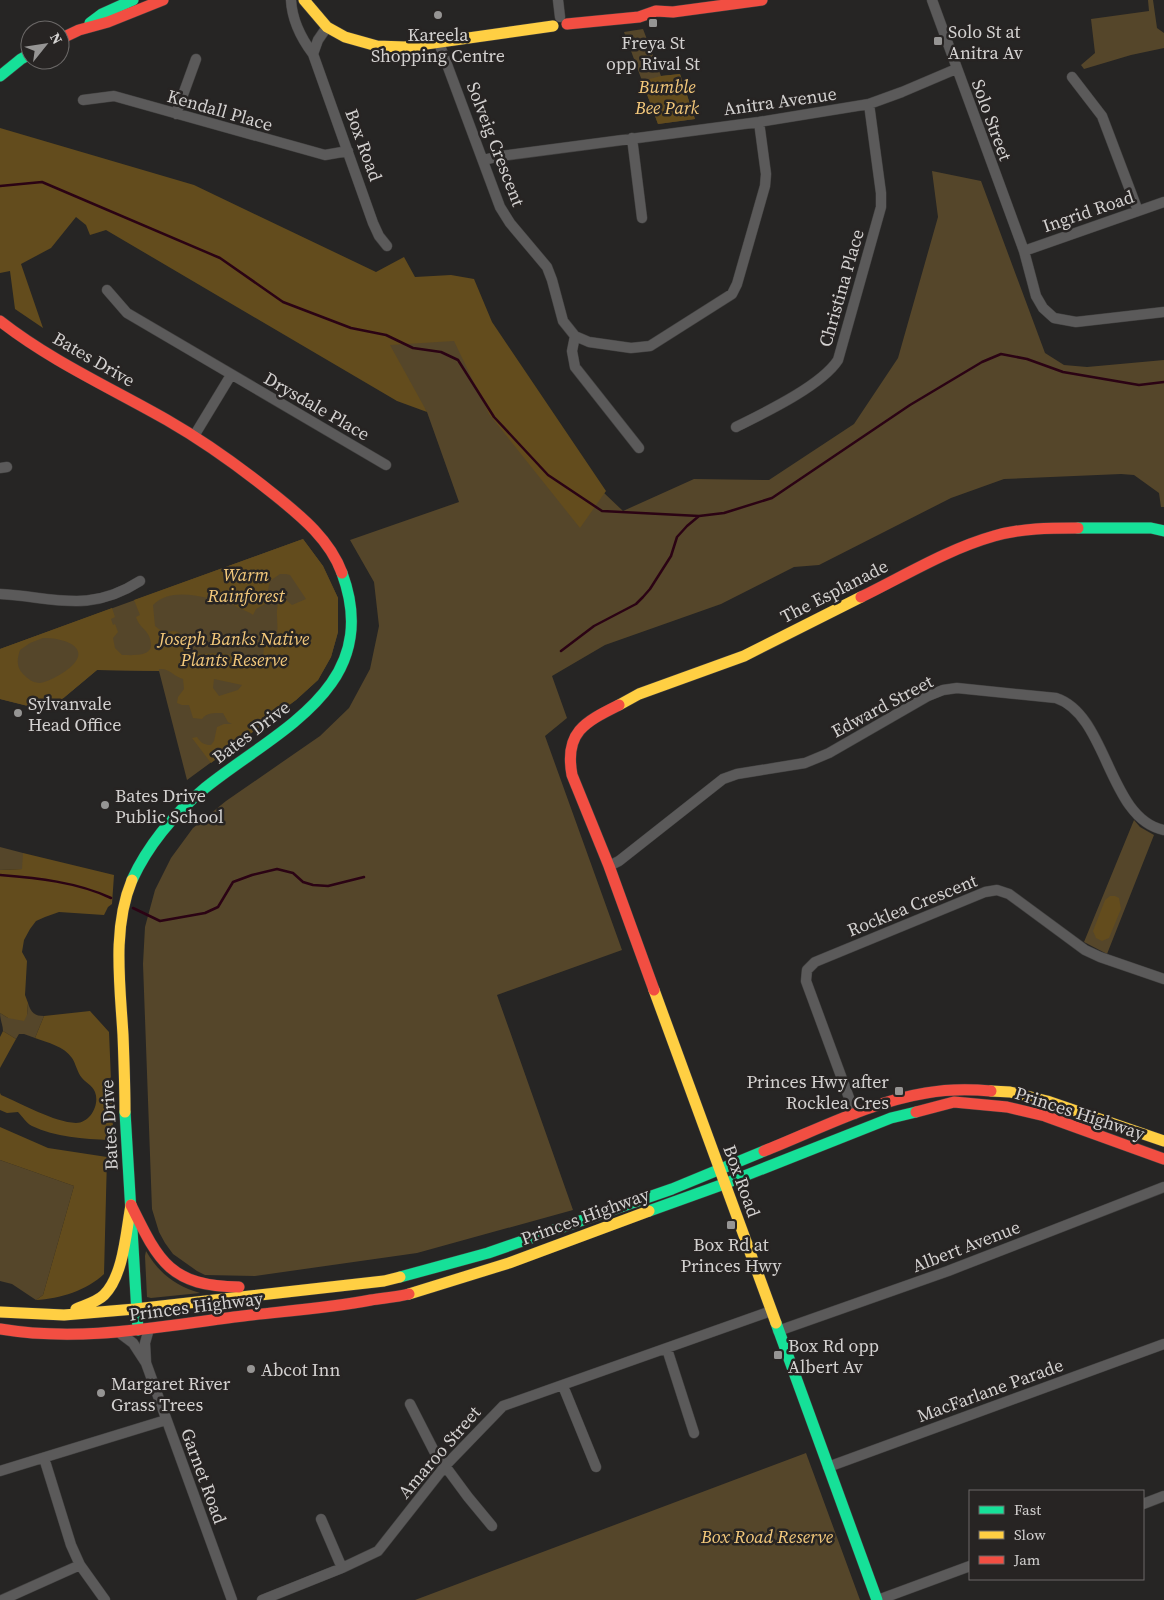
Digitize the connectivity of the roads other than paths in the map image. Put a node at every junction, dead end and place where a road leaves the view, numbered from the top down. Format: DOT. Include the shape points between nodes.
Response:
graph roads {
  1 [pos="133,0"];
  2 [pos="163,0"];
  3 [pos="291,0"];
  4 [pos="304,0"];
  5 [pos="310,0"];
  6 [pos="558,0"];
  7 [pos="762,0"];
  8 [pos="932,0"];
  9 [pos="678,8"];
  10 [pos="560,22"];
  11 [pos="324,24"];
  12 [pos="79,30"];
  13 [pos="70,34"];
  14 [pos="439,43"];
  15 [pos="313,54"];
  16 [pos="196,59"];
  17 [pos="20,60"];
  18 [pos="956,69"];
  19 [pos="0,76"];
  20 [pos="1072,77"];
  21 [pos="83,100"];
  22 [pos="869,104"];
  23 [pos="176,114"];
  24 [pos="759,122"];
  25 [pos="632,138"];
  26 [pos="348,151"];
  27 [pos="484,160"];
  28 [pos="1164,202"];
  29 [pos="1138,211"];
  30 [pos="642,218"];
  31 [pos="387,246"];
  32 [pos="1024,251"];
  33 [pos="107,290"];
  34 [pos="1164,312"];
  35 [pos="0,321"];
  36 [pos="575,336"];
  37 [pos="231,375"];
  38 [pos="736,427"];
  39 [pos="194,436"];
  40 [pos="640,448"];
  41 [pos="386,465"];
  42 [pos="1164,531"];
  43 [pos="140,581"];
  44 [pos="0,594"];
  45 [pos="572,775"];
  46 [pos="1164,830"];
  47 [pos="609,866"];
  48 [pos="1164,979"];
  49 [pos="855,1114"];
  50 [pos="1164,1141"];
  51 [pos="1164,1159"];
  52 [pos="719,1170"];
  53 [pos="724,1184"];
  54 [pos="1164,1187"];
  55 [pos="131,1205"];
  56 [pos="268,1293"];
  57 [pos="135,1309"];
  58 [pos="0,1312"];
  59 [pos="771,1312"];
  60 [pos="64,1315"];
  61 [pos="0,1329"];
  62 [pos="143,1330"];
  63 [pos="778,1331"];
  64 [pos="120,1333"];
  65 [pos="1164,1344"];
  66 [pos="667,1349"];
  67 [pos="146,1363"];
  68 [pos="563,1386"];
  69 [pos="410,1404"];
  70 [pos="166,1420"];
  71 [pos="694,1433"];
  72 [pos="44,1458"];
  73 [pos="444,1466"];
  74 [pos="596,1467"];
  75 [pos="828,1467"];
  76 [pos="0,1471"];
  77 [pos="1164,1496"];
  78 [pos="1144,1504"];
  79 [pos="321,1519"];
  80 [pos="492,1526"];
  81 [pos="80,1566"];
  82 [pos="969,1566"];
  83 [pos="342,1568"];
  84 [pos="2,1600"];
  85 [pos="104,1600"];
  86 [pos="232,1600"];
  87 [pos="262,1600"];
  88 [pos="877,1600"];
  1 -- 12 [label="main road" via="102,14"];
  2 -- 12 [label="main road"];
  3 -- 15 [label="street, Box Road" via="301,37"];
  4 -- 11 [label="main road"];
  5 -- 11 [label="main road"];
  6 -- 10 [label="street"];
  7 -- 9 [label="main road"];
  8 -- 18 [label="street, Solo Street"];
  9 -- 10 [label="main road" via="667,17 648,20 639,17"];
  10 -- 14 [label="main road" via="532,30"];
  11 -- 14 [label="main road" via="345,37 377,46"];
  11 -- 15 [label="street"];
  12 -- 13 [label="main road"];
  14 -- 27 [label="street, Solveig Crescent"];
  15 -- 26 [label="street, Box Road"];
  16 -- 23 [label="street"];
  17 -- 19 [label="main road"];
  18 -- 22 [label="street, Anitra Avenue"];
  18 -- 32 [label="street, Solo Street"];
  20 -- 29 [label="street" via="1102,116"];
  21 -- 23 [label="street, Kendall Place" via="114,96"];
  22 -- 24 [label="street, Anitra Avenue"];
  22 -- 38 [label="street, Christina Place" via="881,207 838,360 819,379"];
  23 -- 26 [label="street, Kendall Place" via="325,155"];
  24 -- 25 [label="street, Anitra Avenue"];
  24 -- 36 [label="street" via="765,186 732,294 650,346 631,348 594,343"];
  25 -- 27 [label="street, Anitra Avenue"];
  25 -- 30 [label="street"];
  26 -- 31 [label="street, Box Road" via="376,230"];
  27 -- 36 [label="street, Solveig Crescent" via="500,207 547,268 563,321"];
  28 -- 29 [label="street, Ingrid Road"];
  29 -- 32 [label="street, Ingrid Road"];
  32 -- 34 [label="street, Solo Street" via="1039,303 1054,318 1085,322"];
  33 -- 37 [label="street, Drysdale Place" via="127,313"];
  35 -- 39 [label="main road, Bates Drive" via="19,336"];
  36 -- 40 [label="street" via="572,351 575,367"];
  37 -- 39 [label="street"];
  37 -- 41 [label="street, Drysdale Place"];
  39 -- 55 [label="main road, Bates Drive" via="233,462 297,513 331,550 349,594 352,623 341,667 330,688 309,710 179,812 158,834 133,879 124,904 121,932 126,1144"];
  42 -- 45 [label="main road, The Esplanade" via="1151,528 1036,528 996,535 966,545 744,656 639,694 593,718 574,740 569,759"];
  43 -- 44 [label="street" via="121,591 79,602"];
  45 -- 47 [label="main road, Box Road"];
  46 -- 47 [label="street, Edward Street" via="1148,825 1129,805 1087,726 1066,701 957,688 928,696 805,763 723,779"];
  47 -- 52 [label="main road, Box Road"];
  48 -- 49 [label="street, Rocklea Crescent" via="1085,950 1010,894 997,890 985,892 815,962 807,970 806,981"];
  49 -- 50 [label="main road, Princes Highway" via="926,1093 965,1089 1010,1092 1047,1101"];
  49 -- 52 [label="main road, Princes Highway"];
  51 -- 53 [label="main road, Princes Highway" via="1045,1116 1007,1107 954,1102 891,1118"];
  52 -- 53 [label="main road, Box Road"];
  52 -- 56 [label="main road, Princes Highway" via="466,1260 384,1281"];
  53 -- 59 [label="main road, Box Road"];
  53 -- 62 [label="main road, Princes Highway" via="508,1263 404,1295 326,1308"];
  54 -- 63 [label="street, Albert Avenue" via="948,1271"];
  55 -- 56 [label="main road" via="154,1250 176,1274 198,1284 229,1288 250,1286"];
  55 -- 57 [label="main road, Bates Drive"];
  55 -- 60 [label="main road" via="113,1284 99,1298"];
  56 -- 57 [label="main road, Princes Highway"];
  57 -- 60 [label="main road, Princes Highway"];
  57 -- 62 [label="main road, Bates Drive"];
  58 -- 60 [label="main road, Princes Highway"];
  59 -- 63 [label="main road, Box Road"];
  59 -- 66 [label="street, Amaroo Street"];
  61 -- 64 [label="main road, Princes Highway" via="74,1335"];
  62 -- 64 [label="main road, Princes Highway"];
  62 -- 67 [label="street, Garnet Road"];
  63 -- 75 [label="main road, Box Road"];
  64 -- 67 [label="street, Garnet Road" via="133,1343"];
  65 -- 75 [label="street, MacFarlane Parade"];
  66 -- 68 [label="street, Amaroo Street"];
  66 -- 71 [label="street"];
  67 -- 70 [label="street, Garnet Road"];
  68 -- 73 [label="street, Amaroo Street" via="503,1406"];
  68 -- 74 [label="street"];
  69 -- 73 [label="street"];
  70 -- 72 [label="street"];
  70 -- 86 [label="street, Garnet Road"];
  72 -- 76 [label="street"];
  72 -- 81 [label="street"];
  73 -- 80 [label="street"];
  73 -- 83 [label="street, Amaroo Street" via="378,1551"];
  75 -- 88 [label="main road, Box Road"];
  77 -- 78 [label="street"];
  79 -- 83 [label="street"];
  81 -- 84 [label="street"];
  81 -- 85 [label="street"];
  82 -- 88 [label="street"];
  83 -- 87 [label="street, Amaroo Street"];
}
